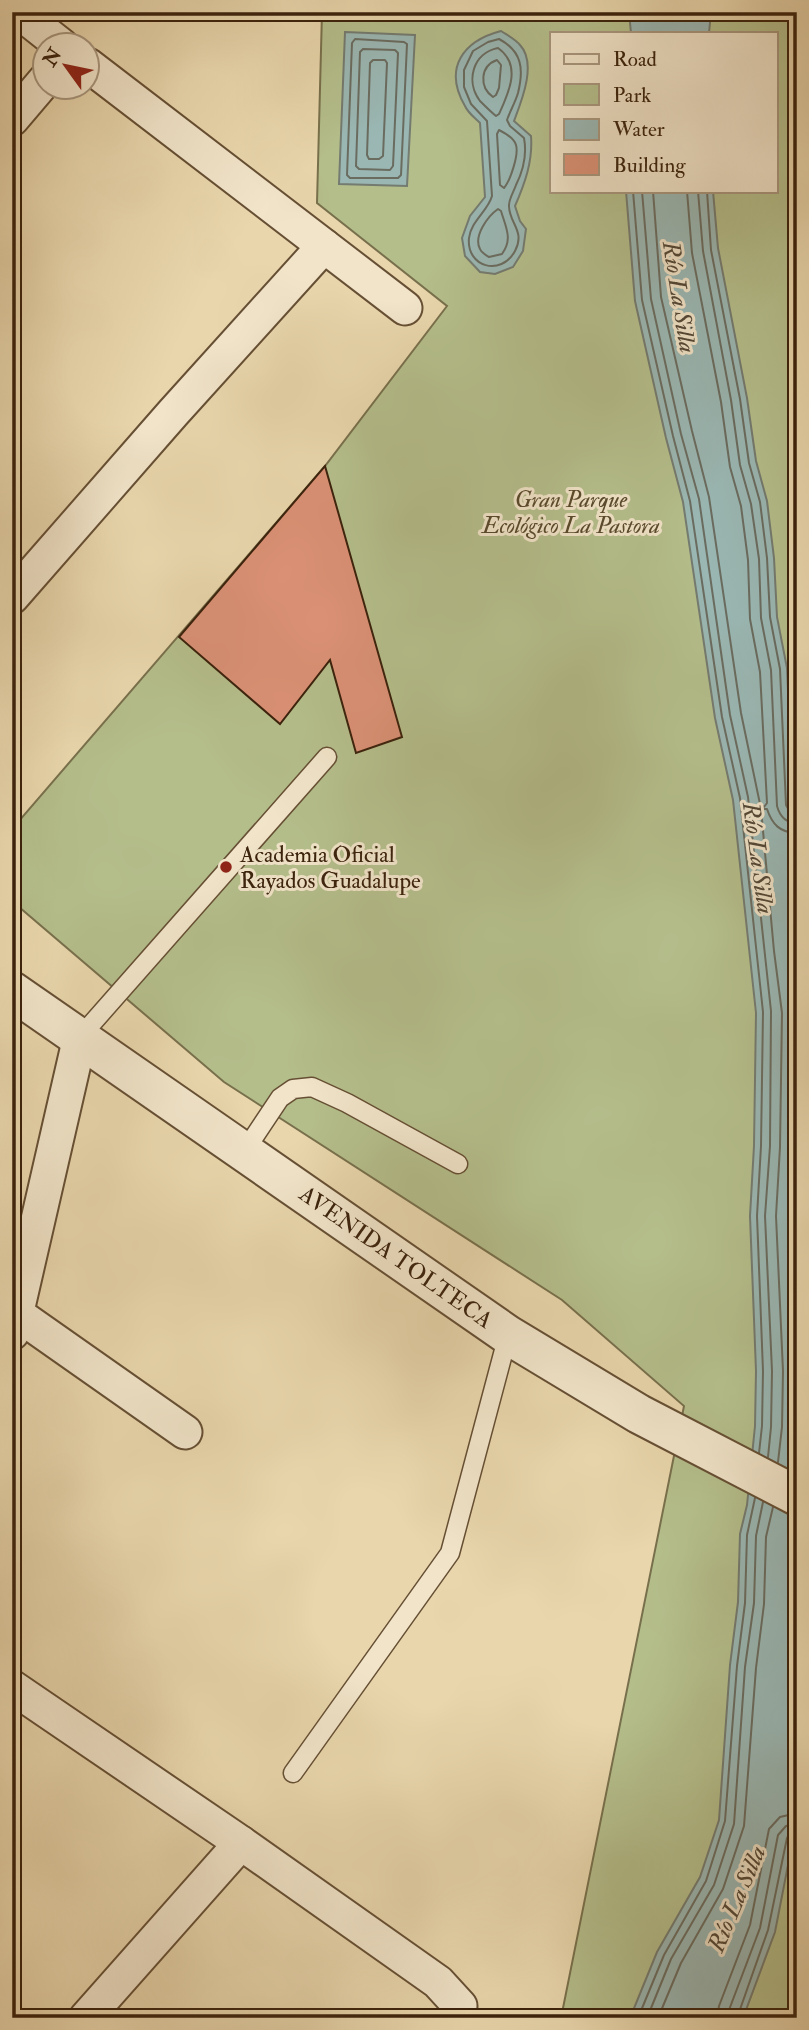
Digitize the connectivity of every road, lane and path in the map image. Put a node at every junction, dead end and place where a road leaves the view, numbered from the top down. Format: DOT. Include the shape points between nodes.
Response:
graph roads {
  1 [pos="19,12"];
  2 [pos="44,32"];
  3 [pos="102,76"];
  4 [pos="32,95"];
  5 [pos="12,119"];
  6 [pos="324,246"];
  7 [pos="405,308"];
  8 [pos="12,597"];
  9 [pos="327,757"];
  10 [pos="12,991"];
  11 [pos="80,1037"];
  12 [pos="244,1152"];
  13 [pos="458,1164"];
  14 [pos="14,1324"];
  15 [pos="508,1335"];
  16 [pos="185,1432"];
  17 [pos="797,1496"];
  18 [pos="12,1687"];
  19 [pos="293,1773"];
  20 [pos="241,1843"];
  21 [pos="86,2018"];
  22 [pos="459,2018"];
  1 -- 2 [label="street"];
  3 -- 6 [label="street"];
  4 -- 5 [label="street"];
  6 -- 7 [label="street"];
  6 -- 8 [label="street"];
  9 -- 11 [label="lane"];
  10 -- 11 [label="street, AVENIDA TOLTECA"];
  11 -- 12 [label="street, AVENIDA TOLTECA"];
  11 -- 14 [label="street"];
  12 -- 13 [label="lane" via="280,1098 293,1089 312,1087"];
  12 -- 15 [label="street, AVENIDA TOLTECA"];
  14 -- 16 [label="street"];
  15 -- 17 [label="street, AVENIDA TOLTECA" via="639,1414"];
  15 -- 19 [label="lane" via="450,1553"];
  18 -- 20 [label="street"];
  20 -- 21 [label="street"];
  20 -- 22 [label="street" via="438,1982 460,2006"];
}
